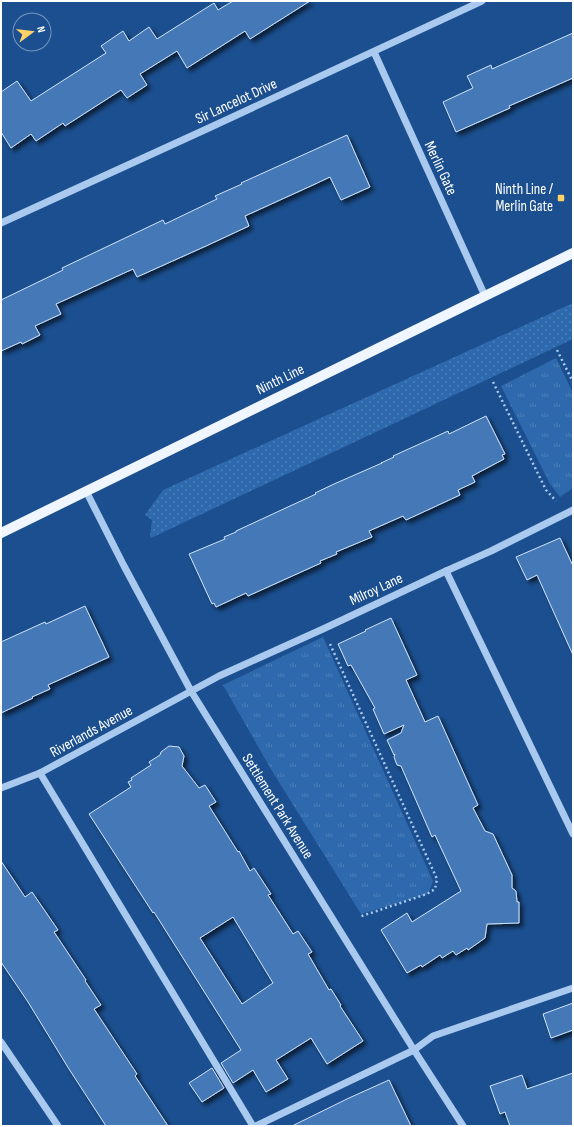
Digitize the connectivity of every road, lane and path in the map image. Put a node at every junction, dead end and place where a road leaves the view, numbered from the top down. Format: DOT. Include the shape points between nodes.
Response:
graph roads {
  1 [pos="482,1"];
  2 [pos="374,52"];
  3 [pos="1,223"];
  4 [pos="573,254"];
  5 [pos="485,296"];
  6 [pos="557,350"];
  7 [pos="493,382"];
  8 [pos="573,382"];
  9 [pos="86,491"];
  10 [pos="570,512"];
  11 [pos="1,533"];
  12 [pos="446,571"];
  13 [pos="323,629"];
  14 [pos="191,692"];
  15 [pos="40,774"];
  16 [pos="1,788"];
  17 [pos="573,834"];
  18 [pos="359,917"];
  19 [pos="573,988"];
  20 [pos="1,1042"];
  21 [pos="414,1050"];
  22 [pos="58,1126"];
  23 [pos="253,1126"];
  24 [pos="256,1126"];
  25 [pos="463,1126"];
  1 -- 2 [label="street, Sir Lancelot Drive"];
  2 -- 3 [label="street, Sir Lancelot Drive"];
  2 -- 5 [label="street, Merlin Gate"];
  4 -- 5 [label="main road, Ninth Line"];
  5 -- 9 [label="main road, Ninth Line"];
  6 -- 8 [label="path"];
  7 -- 10 [label="path" via="546,490"];
  9 -- 11 [label="main road, Ninth Line"];
  9 -- 14 [label="street, Settlement Park Avenue"];
  10 -- 12 [label="street, Milroy Lane"];
  12 -- 13 [label="street, Milroy Lane"];
  12 -- 17 [label="street"];
  13 -- 14 [label="street, Milroy Lane" via="219,676"];
  13 -- 18 [label="path" via="436,879 435,889 427,894"];
  14 -- 15 [label="street, Riverlands Avenue"];
  14 -- 21 [label="street, Settlement Park Avenue"];
  15 -- 16 [label="street, Riverlands Avenue"];
  15 -- 23 [label="street"];
  19 -- 21 [label="street" via="433,1036"];
  20 -- 22 [label="street"];
  21 -- 24 [label="street"];
  21 -- 25 [label="street, Settlement Park Avenue"];
}
